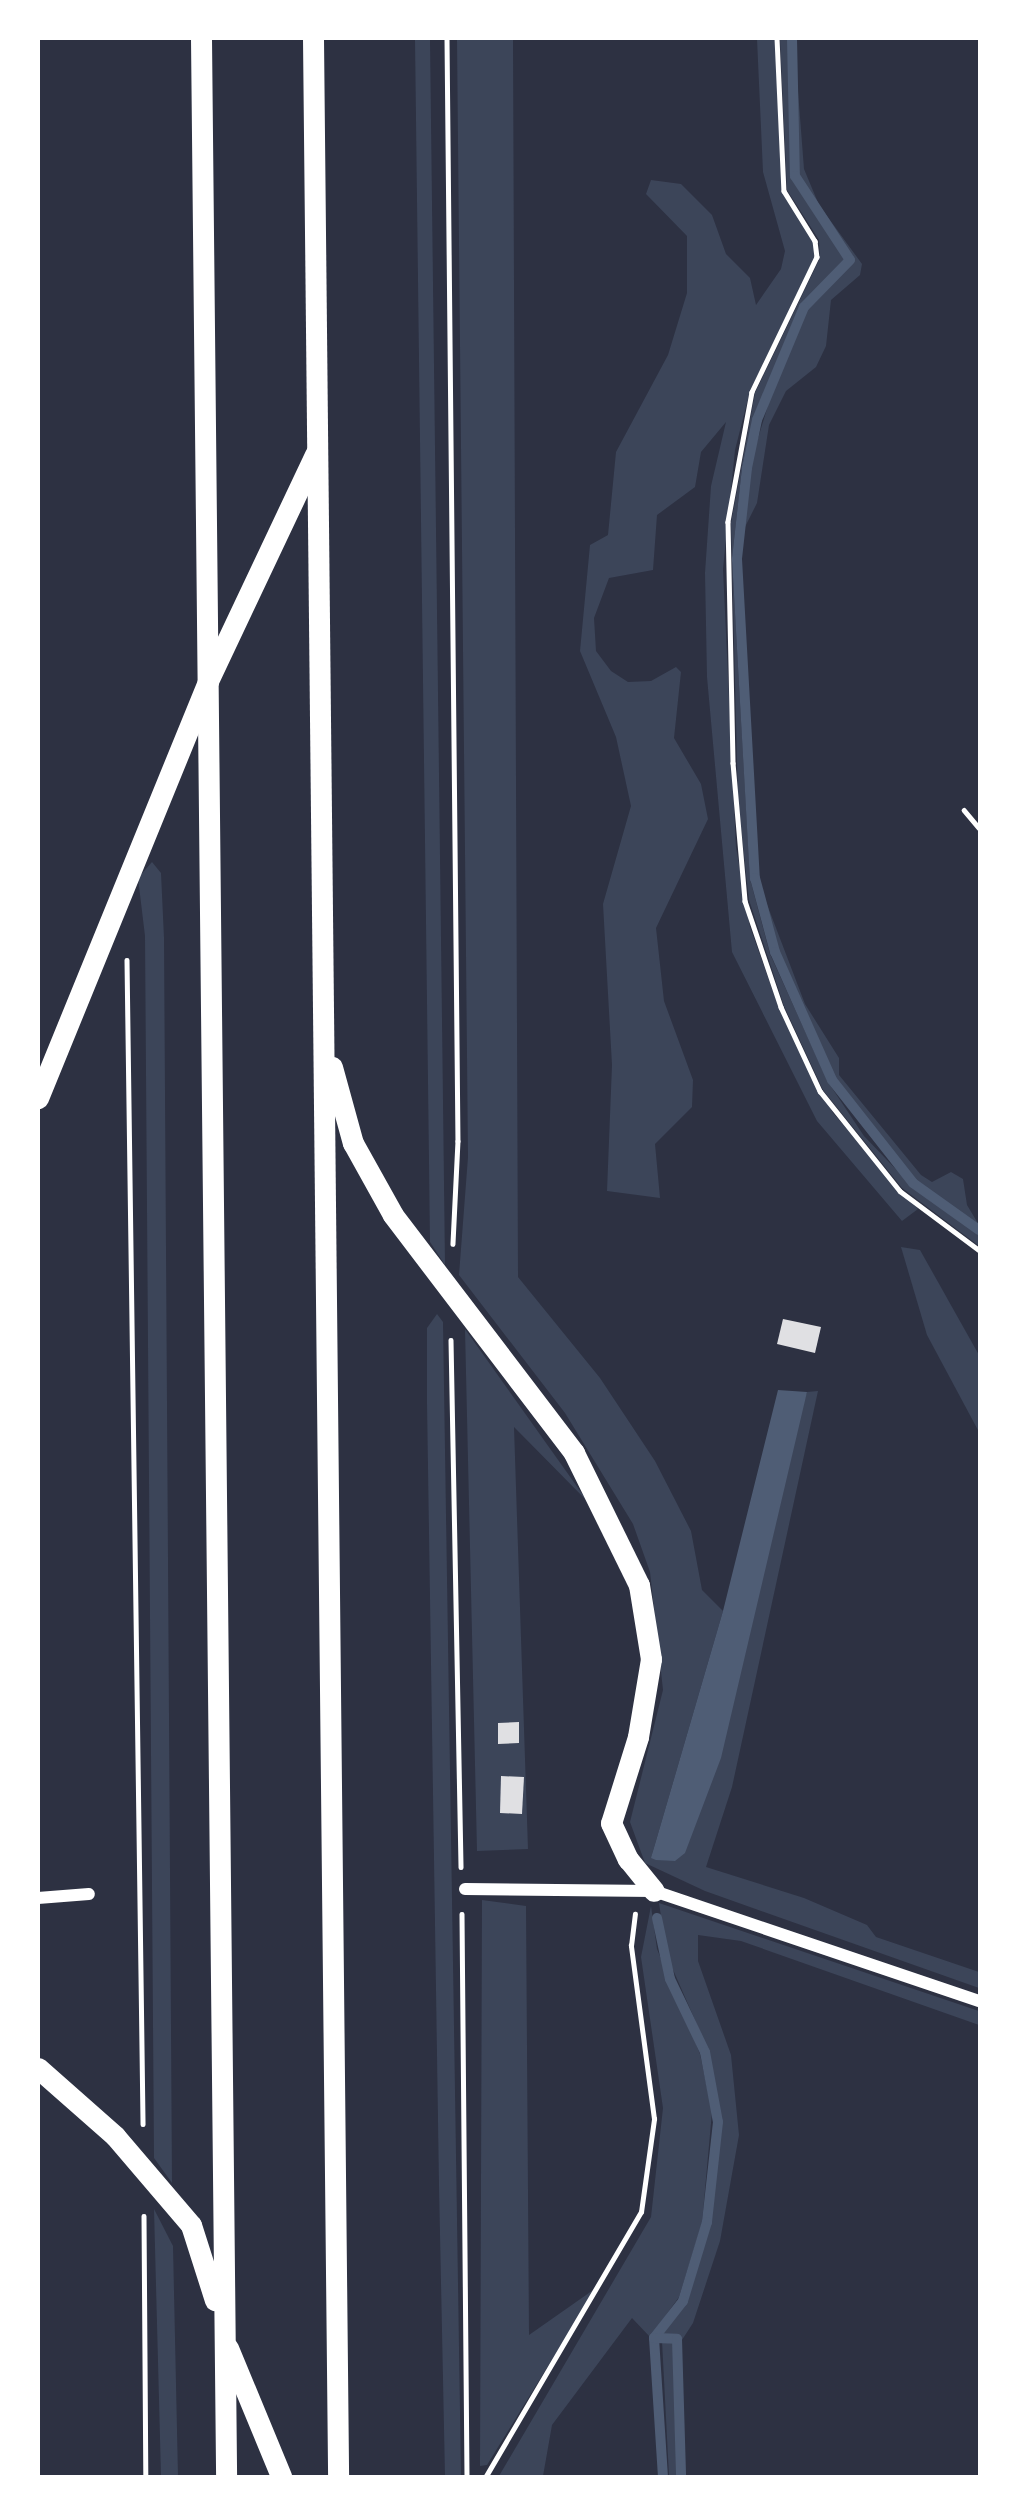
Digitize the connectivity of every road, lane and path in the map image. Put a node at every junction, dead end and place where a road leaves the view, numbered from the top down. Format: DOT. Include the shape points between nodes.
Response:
graph roads {
  1 [pos="201,38"];
  2 [pos="313,38"];
  3 [pos="447,38"];
  4 [pos="777,38"];
  5 [pos="318,450"];
  6 [pos="208,681"];
  7 [pos="964,810"];
  8 [pos="979,828"];
  9 [pos="127,953"];
  10 [pos="324,1040"];
  11 [pos="38,1098"];
  12 [pos="979,1250"];
  13 [pos="450,1290"];
  14 [pos="465,1889"];
  15 [pos="654,1891"];
  16 [pos="89,1894"];
  17 [pos="38,1898"];
  18 [pos="979,2001"];
  19 [pos="38,2068"];
  20 [pos="143,2169"];
  21 [pos="224,2339"];
  22 [pos="146,2476"];
  23 [pos="226,2476"];
  24 [pos="281,2476"];
  25 [pos="338,2476"];
  26 [pos="486,2476"];
  1 -- 6 [label="highway"];
  2 -- 5 [label="highway"];
  3 -- 13 [label="path" via="458,1141"];
  4 -- 12 [label="path" via="784,191 815,241 817,257 752,392 728,522 733,763 745,901 781,1007 820,1091 900,1191"];
  5 -- 6 [label="highway"];
  5 -- 10 [label="highway"];
  6 -- 11 [label="highway"];
  6 -- 21 [label="highway"];
  7 -- 8 [label="path"];
  9 -- 20 [label="path"];
  10 -- 13 [label="highway" via="353,1143 393,1216"];
  10 -- 25 [label="highway"];
  13 -- 15 [label="highway" via="574,1452 639,1585 651,1659 638,1737 611,1823 628,1859"];
  14 -- 15 [label="street"];
  15 -- 18 [label="street"];
  15 -- 26 [label="path" via="635,1910 631,1946 654,2119 641,2212"];
  16 -- 17 [label="street"];
  19 -- 20 [label="highway"];
  20 -- 21 [label="highway" via="191,2225"];
  20 -- 22 [label="path"];
  21 -- 23 [label="highway"];
  21 -- 24 [label="highway"];
}
